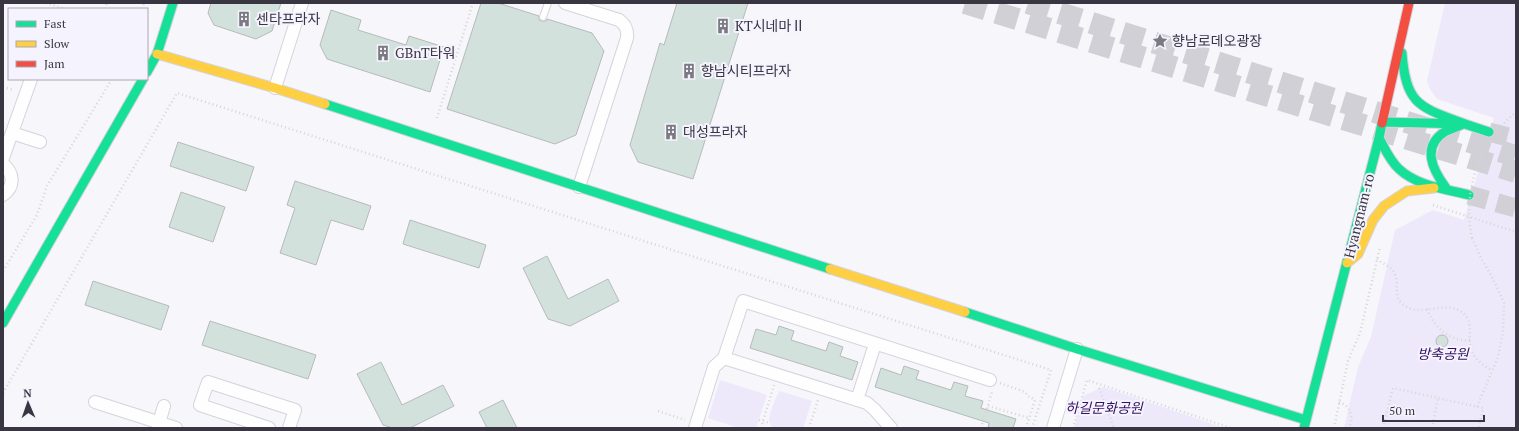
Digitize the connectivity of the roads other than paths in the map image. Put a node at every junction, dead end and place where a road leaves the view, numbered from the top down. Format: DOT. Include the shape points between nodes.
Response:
graph roads {
  1 [pos="173,3"];
  2 [pos="302,3"];
  3 [pos="548,3"];
  4 [pos="565,3"];
  5 [pos="1409,3"];
  6 [pos="543,17"];
  7 [pos="1400,40"];
  8 [pos="152,52"];
  9 [pos="148,68"];
  10 [pos="31,80"];
  11 [pos="142,80"];
  12 [pos="275,88"];
  13 [pos="1383,122"];
  14 [pos="1464,124"];
  15 [pos="1489,132"];
  16 [pos="12,133"];
  17 [pos="1380,138"];
  18 [pos="40,142"];
  19 [pos="3,158"];
  20 [pos="3,164"];
  21 [pos="579,187"];
  22 [pos="1446,188"];
  23 [pos="3,195"];
  24 [pos="1469,195"];
  25 [pos="1347,263"];
  26 [pos="3,323"];
  27 [pos="875,344"];
  28 [pos="1078,349"];
  29 [pos="724,358"];
  30 [pos="993,383"];
  31 [pos="857,400"];
  32 [pos="95,402"];
  33 [pos="164,406"];
  34 [pos="159,423"];
  35 [pos="1305,424"];
  36 [pos="695,425"];
  37 [pos="176,428"];
  38 [pos="269,428"];
  39 [pos="289,428"];
  40 [pos="891,428"];
  41 [pos="1053,428"];
  1 -- 8 [label="street"];
  2 -- 12 [label="street"];
  3 -- 6 [label="lane"];
  4 -- 21 [label="street" via="619,20 624,23 627,33"];
  5 -- 7 [label="street, Hyangnam-ro"];
  7 -- 13 [label="street, Hyangnam-ro"];
  7 -- 14 [label="street" via="1404,72 1410,91 1419,104"];
  8 -- 9 [label="street"];
  8 -- 12 [label="street"];
  10 -- 16 [label="street"];
  11 -- 26 [label="street"];
  12 -- 21 [label="street"];
  13 -- 14 [label="street"];
  13 -- 17 [label="street, Hyangnam-ro"];
  14 -- 15 [label="street"];
  14 -- 22 [label="street" via="1444,132 1431,147 1431,164"];
  16 -- 18 [label="street"];
  16 -- 19 [label="street"];
  17 -- 22 [label="street" via="1392,160 1409,177"];
  17 -- 25 [label="street, Hyangnam-ro"];
  20 -- 23 [label="street" via="12,174 12,180 8,191"];
  21 -- 28 [label="street"];
  22 -- 24 [label="street"];
  22 -- 25 [label="street" via="1407,191 1384,206 1373,220 1358,254"];
  25 -- 35 [label="street, Hyangnam-ro"];
  27 -- 29 [label="street" via="743,301"];
  27 -- 30 [label="street"];
  27 -- 31 [label="street"];
  28 -- 35 [label="street"];
  28 -- 41 [label="street"];
  29 -- 31 [label="street"];
  29 -- 36 [label="street" via="714,367"];
  31 -- 40 [label="street" via="875,410"];
  32 -- 34 [label="street"];
  33 -- 34 [label="street"];
  34 -- 37 [label="street"];
  38 -- 39 [label="street" via="200,406 208,382 295,410"];
}
